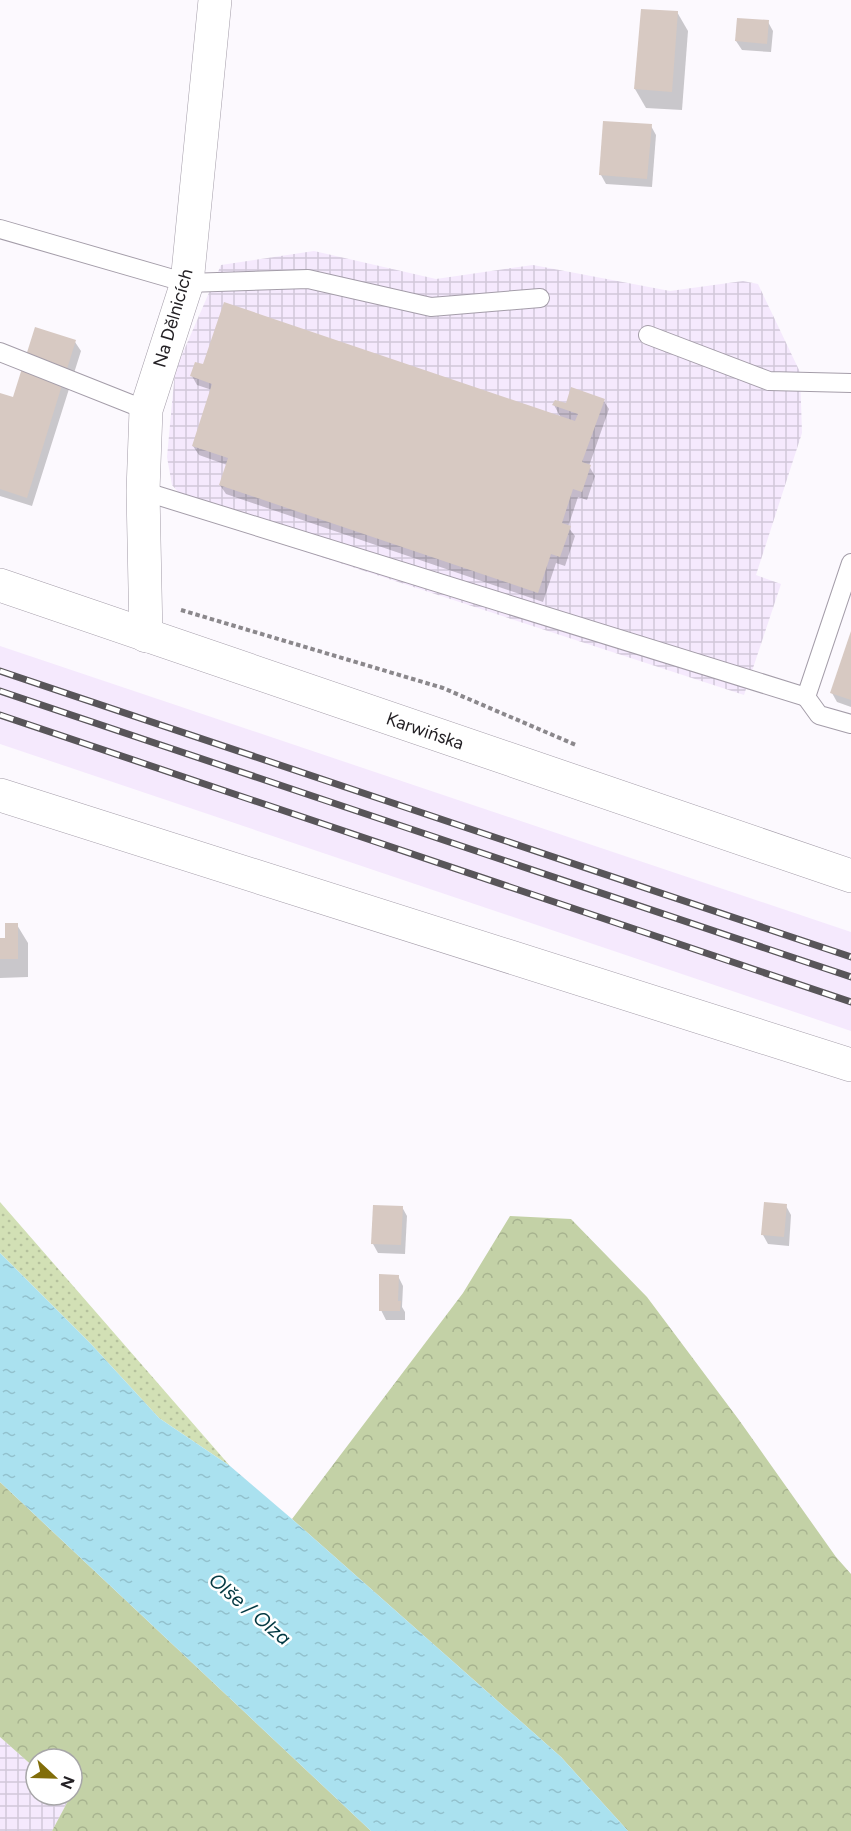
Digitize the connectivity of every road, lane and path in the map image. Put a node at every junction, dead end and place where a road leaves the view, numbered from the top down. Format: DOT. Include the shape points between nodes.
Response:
graph roads {
  1 [pos="215,0"];
  2 [pos="0,229"];
  3 [pos="187,283"];
  4 [pos="540,298"];
  5 [pos="648,335"];
  6 [pos="0,352"];
  7 [pos="851,383"];
  8 [pos="146,410"];
  9 [pos="143,490"];
  10 [pos="851,563"];
  11 [pos="0,585"];
  12 [pos="145,599"];
  13 [pos="146,636"];
  14 [pos="806,697"];
  15 [pos="851,724"];
  16 [pos="580,747"];
  17 [pos="0,795"];
  18 [pos="851,876"];
  19 [pos="851,1065"];
  1 -- 3 [label="street, Na Dělnicích"];
  2 -- 3 [label="lane"];
  3 -- 4 [label="lane" via="308,279 432,307"];
  3 -- 8 [label="street, Na Dělnicích"];
  5 -- 7 [label="lane" via="769,381"];
  6 -- 8 [label="lane"];
  8 -- 9 [label="street, Na Dělnicích"];
  9 -- 12 [label="street, Na Dělnicích"];
  9 -- 14 [label="lane"];
  10 -- 14 [label="lane"];
  11 -- 13 [label="street, Karwińska"];
  12 -- 13 [label="street, Na Dělnicích"];
  12 -- 16 [label="path" via="443,688"];
  13 -- 18 [label="street, Karwińska"];
  14 -- 15 [label="lane" via="819,715"];
  17 -- 19 [label="street"];
}
